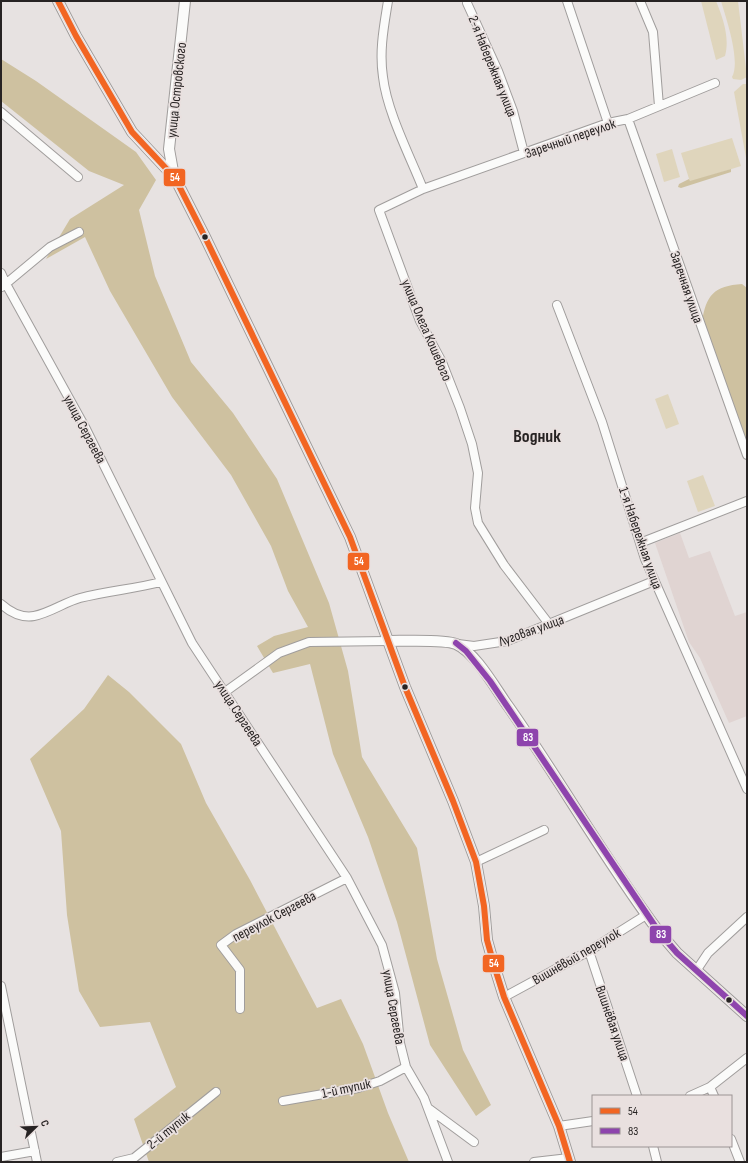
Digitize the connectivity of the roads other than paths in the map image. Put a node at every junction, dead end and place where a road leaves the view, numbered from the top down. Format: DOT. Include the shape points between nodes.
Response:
graph roads {
  1 [pos="58,1"];
  2 [pos="185,1"];
  3 [pos="388,1"];
  4 [pos="568,1"];
  5 [pos="640,1"];
  6 [pos="467,3"];
  7 [pos="715,83"];
  8 [pos="659,106"];
  9 [pos="1,112"];
  10 [pos="628,119"];
  11 [pos="608,123"];
  12 [pos="524,153"];
  13 [pos="78,177"];
  14 [pos="175,178"];
  15 [pos="422,189"];
  16 [pos="79,232"];
  17 [pos="1,273"];
  18 [pos="3,286"];
  19 [pos="557,305"];
  20 [pos="747,456"];
  21 [pos="747,501"];
  22 [pos="640,542"];
  23 [pos="654,581"];
  24 [pos="161,582"];
  25 [pos="1,604"];
  26 [pos="549,624"];
  27 [pos="390,641"];
  28 [pos="456,643"];
  29 [pos="479,646"];
  30 [pos="478,664"];
  31 [pos="225,692"];
  32 [pos="747,788"];
  33 [pos="544,830"];
  34 [pos="476,862"];
  35 [pos="347,878"];
  36 [pos="646,915"];
  37 [pos="747,917"];
  38 [pos="589,951"];
  39 [pos="696,971"];
  40 [pos="1,986"];
  41 [pos="504,997"];
  42 [pos="240,1009"];
  43 [pos="747,1016"];
  44 [pos="747,1058"];
  45 [pos="406,1067"];
  46 [pos="710,1087"];
  47 [pos="216,1092"];
  48 [pos="637,1095"];
  49 [pos="692,1095"];
  50 [pos="714,1095"];
  51 [pos="283,1101"];
  52 [pos="427,1107"];
  53 [pos="592,1121"];
  54 [pos="559,1126"];
  55 [pos="474,1142"];
  56 [pos="732,1142"];
  57 [pos="653,1147"];
  58 [pos="35,1151"];
  59 [pos="1,1157"];
  60 [pos="570,1160"];
  61 [pos="37,1162"];
  62 [pos="117,1162"];
  63 [pos="448,1162"];
  64 [pos="534,1162"];
  65 [pos="657,1162"];
  66 [pos="740,1162"];
  1 -- 14 [label="street" via="132,132"];
  2 -- 14 [label="street, улица Островского" via="169,149"];
  3 -- 15 [label="street" via="381,44 383,78 392,112"];
  4 -- 11 [label="street"];
  5 -- 8 [label="street" via="653,32"];
  6 -- 12 [label="street, 2-я Набережная улица" via="498,71 513,111"];
  7 -- 8 [label="street, Заречный переулок"];
  8 -- 10 [label="street, Заречный переулок"];
  9 -- 13 [label="street"];
  10 -- 11 [label="street, Заречный переулок"];
  10 -- 20 [label="street, Заречная улица"];
  11 -- 12 [label="street, Заречный переулок"];
  12 -- 15 [label="street, Заречный переулок"];
  14 -- 27 [label="street" via="350,537"];
  15 -- 26 [label="street, улица Олега Кошевого" via="379,210 420,321 442,362 463,415 478,473 475,508 478,523 504,565"];
  16 -- 18 [label="street" via="50,247"];
  17 -- 18 [label="street, улица Сергеева"];
  18 -- 24 [label="street, улица Сергеева" via="86,429"];
  19 -- 22 [label="street, 1-я Набережная улица" via="602,422"];
  21 -- 22 [label="street"];
  22 -- 23 [label="street, 1-я Набережная улица"];
  23 -- 26 [label="street, Луговая улица"];
  23 -- 32 [label="street, 1-я Набережная улица"];
  24 -- 25 [label="street" via="104,592 34,616 19,615"];
  24 -- 31 [label="street, улица Сергеева" via="192,643"];
  26 -- 29 [label="street, Луговая улица" via="507,641"];
  27 -- 28 [label="street, Луговая улица"];
  27 -- 31 [label="street, Луговая улица" via="309,642 279,653"];
  27 -- 34 [label="street" via="405,687"];
  28 -- 29 [label="street, Луговая улица"];
  28 -- 30 [label="street"];
  29 -- 30 [label="street" via="474,656"];
  30 -- 36 [label="street" via="529,736"];
  31 -- 35 [label="street, улица Сергеева"];
  33 -- 34 [label="street"];
  34 -- 41 [label="street" via="487,940"];
  35 -- 42 [label="street, переулок Сергеева" via="236,934 221,945 240,970"];
  35 -- 45 [label="street, улица Сергеева" via="382,945 395,993 400,1043"];
  36 -- 38 [label="street, Вишнёвый переулок"];
  36 -- 39 [label="street" via="677,953"];
  37 -- 39 [label="street" via="708,953"];
  38 -- 41 [label="street, Вишнёвый переулок"];
  38 -- 48 [label="street, Вишнёвая улица"];
  39 -- 43 [label="street"];
  40 -- 58 [label="street"];
  41 -- 54 [label="street"];
  44 -- 46 [label="street"];
  45 -- 51 [label="street, 1-й тупик" via="380,1081 358,1088"];
  45 -- 52 [label="street, улица Сергеева"];
  46 -- 49 [label="street"];
  46 -- 50 [label="street"];
  47 -- 62 [label="street, 2-й тупик" via="134,1158"];
  52 -- 55 [label="street"];
  52 -- 63 [label="street, улица Сергеева"];
  53 -- 54 [label="street"];
  54 -- 60 [label="street"];
  56 -- 66 [label="street"];
  57 -- 65 [label="street"];
  58 -- 59 [label="street"];
  58 -- 61 [label="street"];
  60 -- 64 [label="street"];
}
